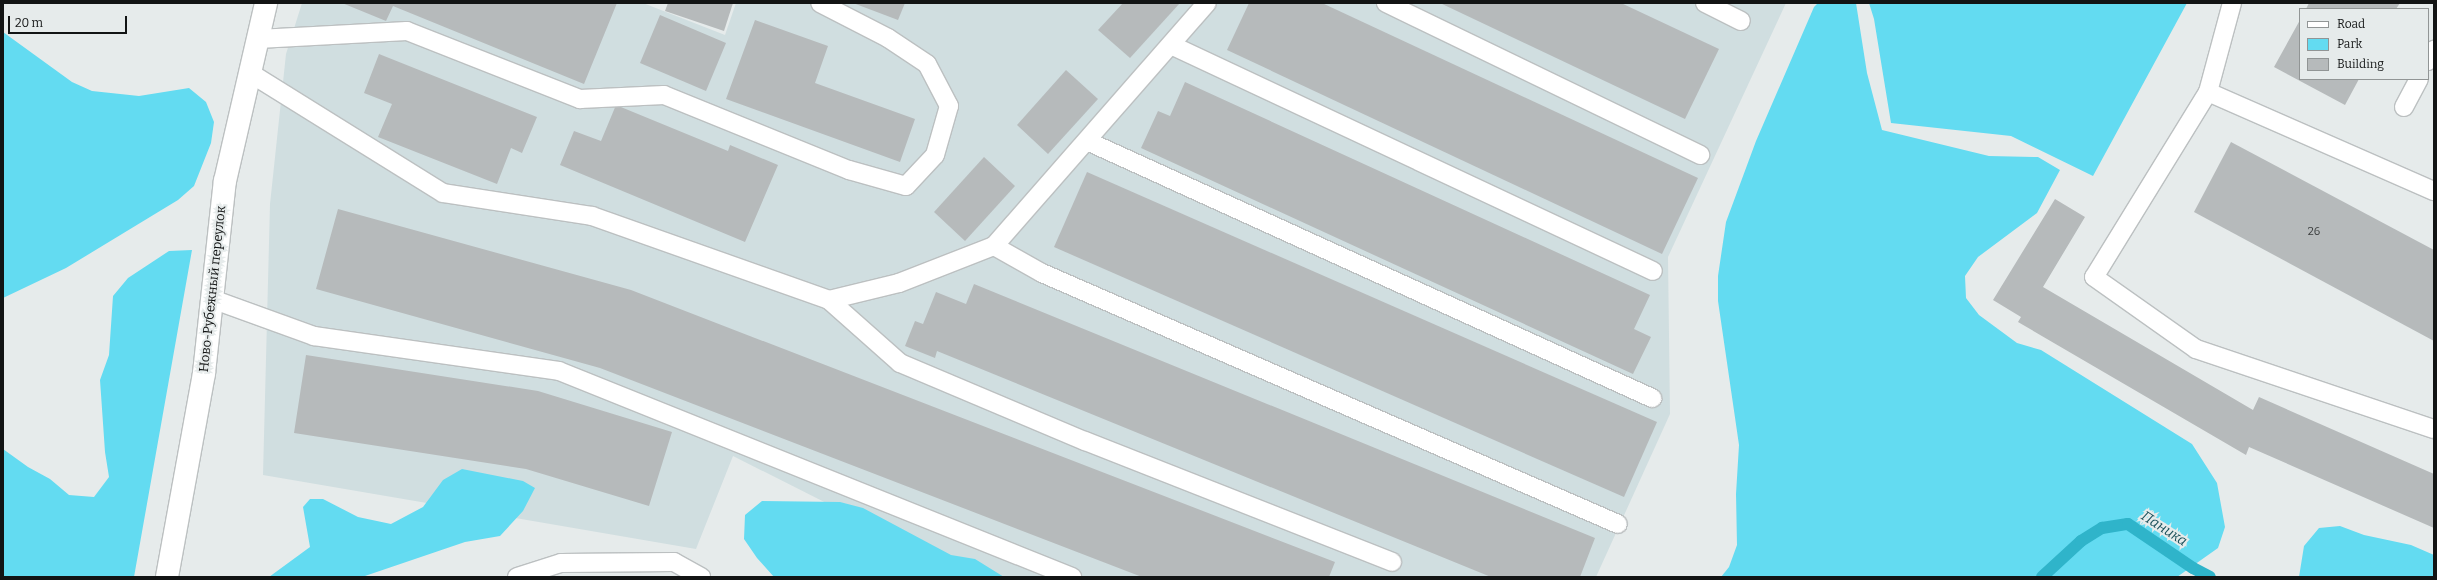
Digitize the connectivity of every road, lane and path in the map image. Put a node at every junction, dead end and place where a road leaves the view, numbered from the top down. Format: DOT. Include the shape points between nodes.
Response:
graph roads {
  1 [pos="266,3"];
  2 [pos="820,3"];
  3 [pos="1207,3"];
  4 [pos="1386,3"];
  5 [pos="1705,3"];
  6 [pos="2232,3"];
  7 [pos="1741,21"];
  8 [pos="258,39"];
  9 [pos="1171,45"];
  10 [pos="2434,50"];
  11 [pos="2429,59"];
  12 [pos="250,73"];
  13 [pos="2418,80"];
  14 [pos="2208,92"];
  15 [pos="2404,107"];
  16 [pos="1086,141"];
  17 [pos="1700,155"];
  18 [pos="2434,191"];
  19 [pos="994,246"];
  20 [pos="1653,271"];
  21 [pos="212,299"];
  22 [pos="829,300"];
  23 [pos="1652,398"];
  24 [pos="2434,429"];
  25 [pos="1618,524"];
  26 [pos="1392,562"];
  27 [pos="167,577"];
  28 [pos="517,577"];
  29 [pos="701,577"];
  30 [pos="1072,577"];
  1 -- 8 [label="street, Ново-Рубежный переулок"];
  2 -- 8 [label="lane" via="888,38 927,64 949,106 935,155 906,186 849,170 664,95 580,99 406,31"];
  3 -- 9 [label="lane"];
  4 -- 17 [label="lane"];
  5 -- 7 [label="lane"];
  6 -- 14 [label="lane"];
  8 -- 12 [label="street, Ново-Рубежный переулок"];
  9 -- 16 [label="lane"];
  9 -- 20 [label="lane"];
  10 -- 11 [label="lane"];
  12 -- 21 [label="street, Ново-Рубежный переулок" via="225,181"];
  12 -- 22 [label="lane" via="443,193 592,216"];
  13 -- 15 [label="lane"];
  14 -- 18 [label="lane"];
  14 -- 24 [label="lane" via="2094,277 2196,349"];
  16 -- 19 [label="lane"];
  16 -- 23 [label="lane"];
  19 -- 22 [label="lane" via="899,283"];
  19 -- 25 [label="lane" via="1042,274"];
  21 -- 27 [label="street, Ново-Рубежный переулок" via="204,373"];
  21 -- 30 [label="lane" via="314,336 559,371"];
  22 -- 26 [label="lane" via="900,363 1085,442"];
  28 -- 29 [label="lane" via="561,563 674,562"];
}
